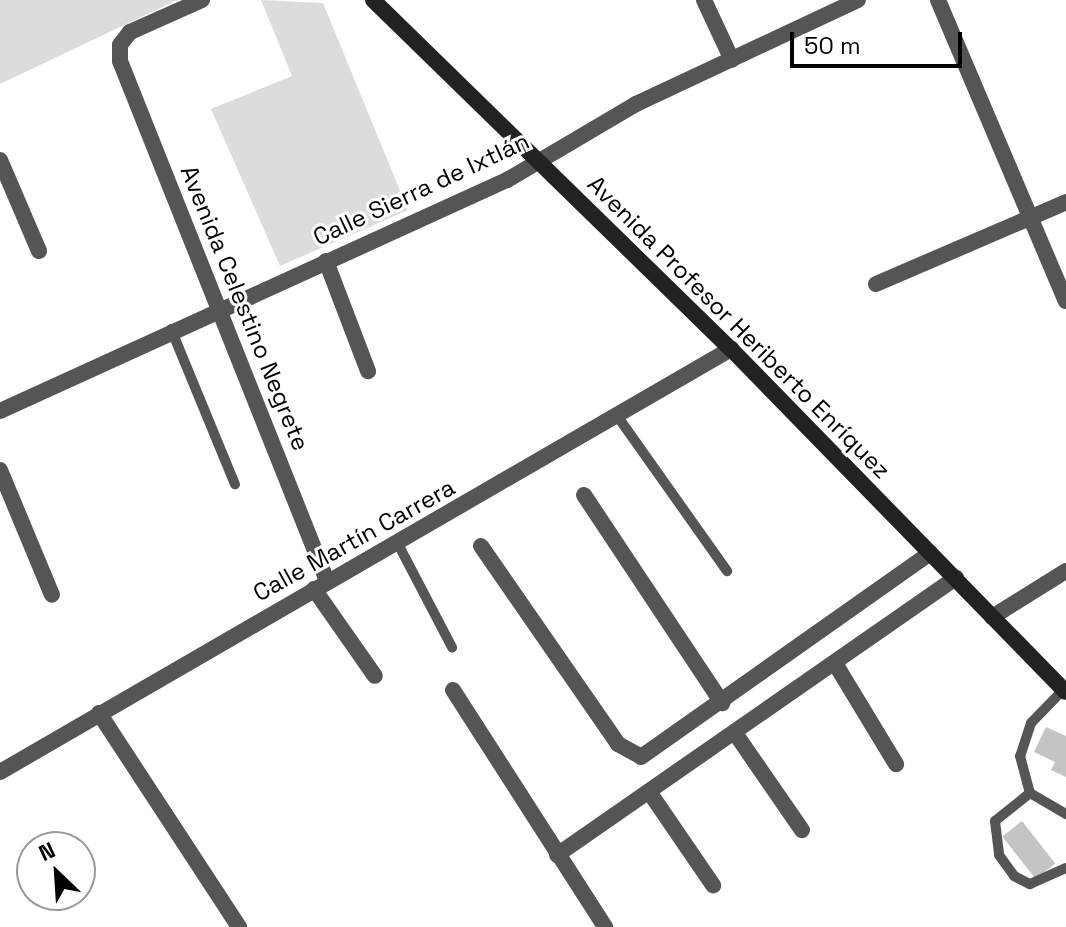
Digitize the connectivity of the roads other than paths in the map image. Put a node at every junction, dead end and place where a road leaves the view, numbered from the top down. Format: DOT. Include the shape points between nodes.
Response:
graph roads {
  1 [pos="202,0"];
  2 [pos="373,0"];
  3 [pos="704,0"];
  4 [pos="858,0"];
  5 [pos="938,0"];
  6 [pos="732,60"];
  7 [pos="0,160"];
  8 [pos="539,161"];
  9 [pos="1066,202"];
  10 [pos="1030,217"];
  11 [pos="39,251"];
  12 [pos="326,261"];
  13 [pos="876,284"];
  14 [pos="1066,301"];
  15 [pos="220,307"];
  16 [pos="171,329"];
  17 [pos="731,349"];
  18 [pos="368,371"];
  19 [pos="0,411"];
  20 [pos="618,417"];
  21 [pos="0,470"];
  22 [pos="235,484"];
  23 [pos="584,495"];
  24 [pos="397,542"];
  25 [pos="481,546"];
  26 [pos="930,553"];
  27 [pos="727,571"];
  28 [pos="1066,571"];
  29 [pos="956,578"];
  30 [pos="320,585"];
  31 [pos="52,595"];
  32 [pos="992,617"];
  33 [pos="452,647"];
  34 [pos="836,665"];
  35 [pos="375,676"];
  36 [pos="453,690"];
  37 [pos="1065,691"];
  38 [pos="722,703"];
  39 [pos="99,713"];
  40 [pos="735,733"];
  41 [pos="896,764"];
  42 [pos="0,772"];
  43 [pos="650,793"];
  44 [pos="1030,793"];
  45 [pos="1066,814"];
  46 [pos="802,830"];
  47 [pos="557,855"];
  48 [pos="1066,868"];
  49 [pos="713,885"];
  50 [pos="239,927"];
  51 [pos="605,927"];
  1 -- 15 [label="street, Avenida Celestino Negrete" via="130,32 119,53"];
  2 -- 8 [label="main road, Avenida Profesor Heriberto Enríquez"];
  3 -- 6 [label="street"];
  4 -- 6 [label="street, Calle Sierra de Ixtlán"];
  5 -- 10 [label="street"];
  6 -- 8 [label="street, Calle Sierra de Ixtlán" via="636,104"];
  7 -- 11 [label="street"];
  8 -- 12 [label="street, Calle Sierra de Ixtlán"];
  8 -- 17 [label="main road, Avenida Profesor Heriberto Enríquez"];
  9 -- 10 [label="street"];
  10 -- 13 [label="street"];
  10 -- 14 [label="street"];
  12 -- 15 [label="street, Calle Sierra de Ixtlán"];
  12 -- 18 [label="street"];
  15 -- 16 [label="street, Calle Sierra de Ixtlán"];
  15 -- 30 [label="street, Avenida Celestino Negrete"];
  16 -- 19 [label="street, Calle Sierra de Ixtlán"];
  16 -- 22 [label="lane"];
  17 -- 20 [label="street, Calle Martín Carrera"];
  17 -- 26 [label="main road, Avenida Profesor Heriberto Enríquez"];
  20 -- 24 [label="street, Calle Martín Carrera"];
  20 -- 27 [label="lane"];
  21 -- 31 [label="street"];
  23 -- 38 [label="street"];
  24 -- 30 [label="street, Calle Martín Carrera"];
  24 -- 33 [label="lane"];
  25 -- 38 [label="street" via="629,753 650,753"];
  26 -- 29 [label="main road, Avenida Profesor Heriberto Enríquez"];
  26 -- 38 [label="street"];
  28 -- 32 [label="street"];
  29 -- 32 [label="main road, Avenida Profesor Heriberto Enríquez"];
  29 -- 34 [label="street"];
  30 -- 35 [label="street, Avenida Celestino Negrete"];
  30 -- 39 [label="street, Calle Martín Carrera"];
  32 -- 37 [label="main road, Avenida Profesor Heriberto Enríquez"];
  34 -- 40 [label="street"];
  34 -- 41 [label="street"];
  36 -- 47 [label="street"];
  37 -- 44 [label="lane" via="1031,723 1021,744"];
  39 -- 42 [label="street, Calle Martín Carrera"];
  39 -- 50 [label="street"];
  40 -- 43 [label="street"];
  40 -- 46 [label="street"];
  43 -- 47 [label="street"];
  43 -- 49 [label="street"];
  44 -- 45 [label="lane"];
  44 -- 48 [label="lane" via="995,821 999,855 1014,876 1030,884"];
  47 -- 51 [label="street"];
}
